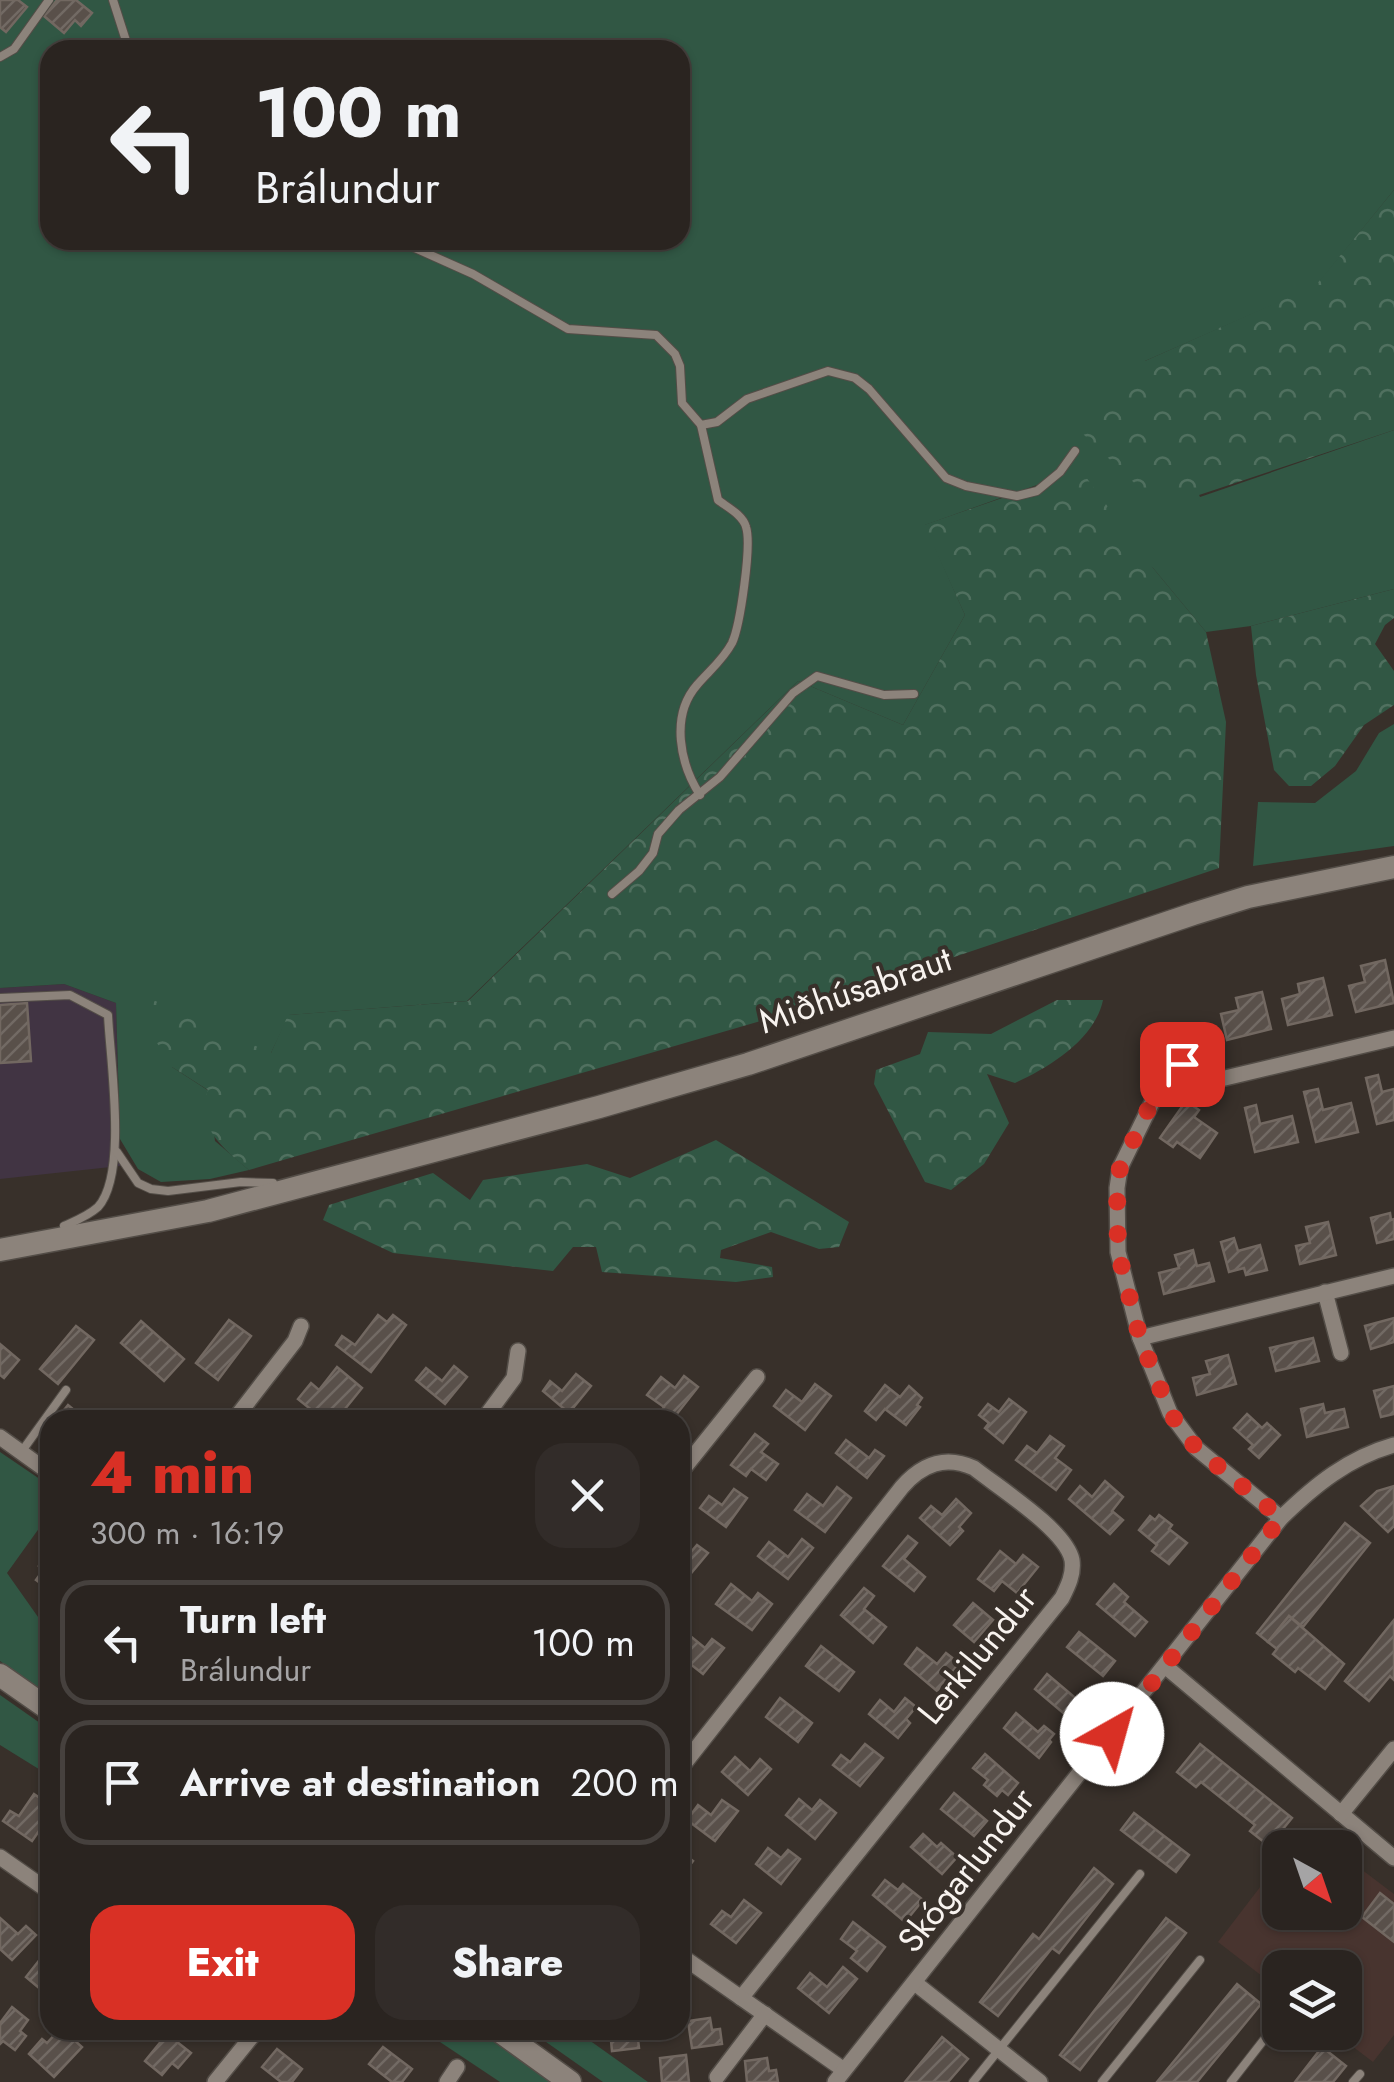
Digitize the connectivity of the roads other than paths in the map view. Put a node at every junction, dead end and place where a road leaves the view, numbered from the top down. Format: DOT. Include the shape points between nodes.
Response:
graph roads {
  1 [pos="50,0"];
  2 [pos="113,0"];
  3 [pos="126,40"];
  4 [pos="0,57"];
  5 [pos="419,250"];
  6 [pos="701,425"];
  7 [pos="1075,450"];
  8 [pos="914,694"];
  9 [pos="700,794"];
  10 [pos="1394,867"];
  11 [pos="612,894"];
  12 [pos="0,998"];
  13 [pos="1394,1038"];
  14 [pos="117,1152"];
  15 [pos="336,1174"];
  16 [pos="272,1183"];
  17 [pos="64,1226"];
  18 [pos="0,1238"];
  19 [pos="0,1250"];
  20 [pos="1394,1276"];
  21 [pos="1325,1292"];
  22 [pos="301,1326"];
  23 [pos="1140,1338"];
  24 [pos="518,1351"];
  25 [pos="1340,1353"];
  26 [pos="758,1377"];
  27 [pos="66,1390"];
  28 [pos="51,1410"];
  29 [pos="242,1410"];
  30 [pos="490,1410"];
  31 [pos="40,1426"];
  32 [pos="0,1436"];
  33 [pos="1394,1445"];
  34 [pos="21,1452"];
  35 [pos="690,1461"];
  36 [pos="40,1466"];
  37 [pos="1281,1518"];
  38 [pos="1165,1666"];
  39 [pos="0,1675"];
  40 [pos="40,1703"];
  41 [pos="1394,1749"];
  42 [pos="690,1757"];
  43 [pos="1341,1814"];
  44 [pos="0,1857"];
  45 [pos="1394,1858"];
  46 [pos="1140,1874"];
  47 [pos="40,1885"];
  48 [pos="1200,1960"];
  49 [pos="690,1962"];
  50 [pos="915,1984"];
  51 [pos="741,1998"];
  52 [pos="765,2014"];
  53 [pos="249,2040"];
  54 [pos="512,2040"];
  55 [pos="1262,2042"];
  56 [pos="999,2050"];
  57 [pos="457,2067"];
  58 [pos="717,2076"];
  59 [pos="840,2076"];
  60 [pos="215,2082"];
  61 [pos="447,2082"];
  62 [pos="570,2082"];
  63 [pos="973,2082"];
  64 [pos="1040,2082"];
  65 [pos="1102,2082"];
  66 [pos="1231,2082"];
  1 -- 4 [label="lane" via="14,49"];
  2 -- 3 [label="lane"];
  5 -- 6 [label="lane" via="568,329 656,335 676,354 682,402"];
  6 -- 7 [label="lane" via="717,422 747,399 828,372 855,378 946,478 966,486 1018,496 1037,491"];
  6 -- 9 [label="lane" via="718,500 746,527 732,643 694,688 683,714 686,774"];
  8 -- 9 [label="lane" via="884,695 817,676 793,692"];
  9 -- 11 [label="lane" via="658,834 640,871"];
  10 -- 15 [label="street, Miðhúsabraut" via="1248,897 748,1064"];
  12 -- 14 [label="lane" via="70,994 108,1015"];
  13 -- 23 [label="street" via="1225,1078 1188,1064 1166,1072 1120,1168 1118,1252"];
  14 -- 16 [label="lane" via="138,1183 152,1189"];
  14 -- 17 [label="lane" via="100,1205"];
  15 -- 16 [label="street, Miðhúsabraut"];
  15 -- 19 [label="street, Miðhúsabraut" via="208,1211"];
  16 -- 17 [label="street, Miðhúsabraut"];
  17 -- 18 [label="street, Miðhúsabraut"];
  20 -- 21 [label="street"];
  21 -- 23 [label="street"];
  21 -- 25 [label="street"];
  22 -- 29 [label="street"];
  23 -- 37 [label="street" via="1170,1413 1196,1448"];
  24 -- 30 [label="street" via="514,1378"];
  26 -- 35 [label="street"];
  27 -- 28 [label="lane"];
  31 -- 34 [label="lane"];
  32 -- 34 [label="street"];
  33 -- 37 [label="street, Skógarlundur" via="1338,1469"];
  34 -- 36 [label="street"];
  37 -- 38 [label="street, Skógarlundur"];
  38 -- 43 [label="street"];
  38 -- 50 [label="street, Skógarlundur"];
  39 -- 40 [label="street"];
  41 -- 43 [label="street"];
  42 -- 51 [label="street, Lerkilundur" via="919,1470 946,1460 974,1468 1068,1548 1072,1568 1062,1598"];
  43 -- 45 [label="street"];
  44 -- 47 [label="street"];
  46 -- 56 [label="lane"];
  48 -- 65 [label="lane"];
  49 -- 51 [label="street"];
  50 -- 56 [label="street"];
  50 -- 59 [label="street, Skógarlundur"];
  51 -- 52 [label="street"];
  52 -- 58 [label="street"];
  52 -- 59 [label="street"];
  53 -- 60 [label="street"];
  54 -- 62 [label="street"];
  55 -- 66 [label="lane"];
  56 -- 63 [label="lane"];
  56 -- 64 [label="street"];
  57 -- 61 [label="street"];
}
